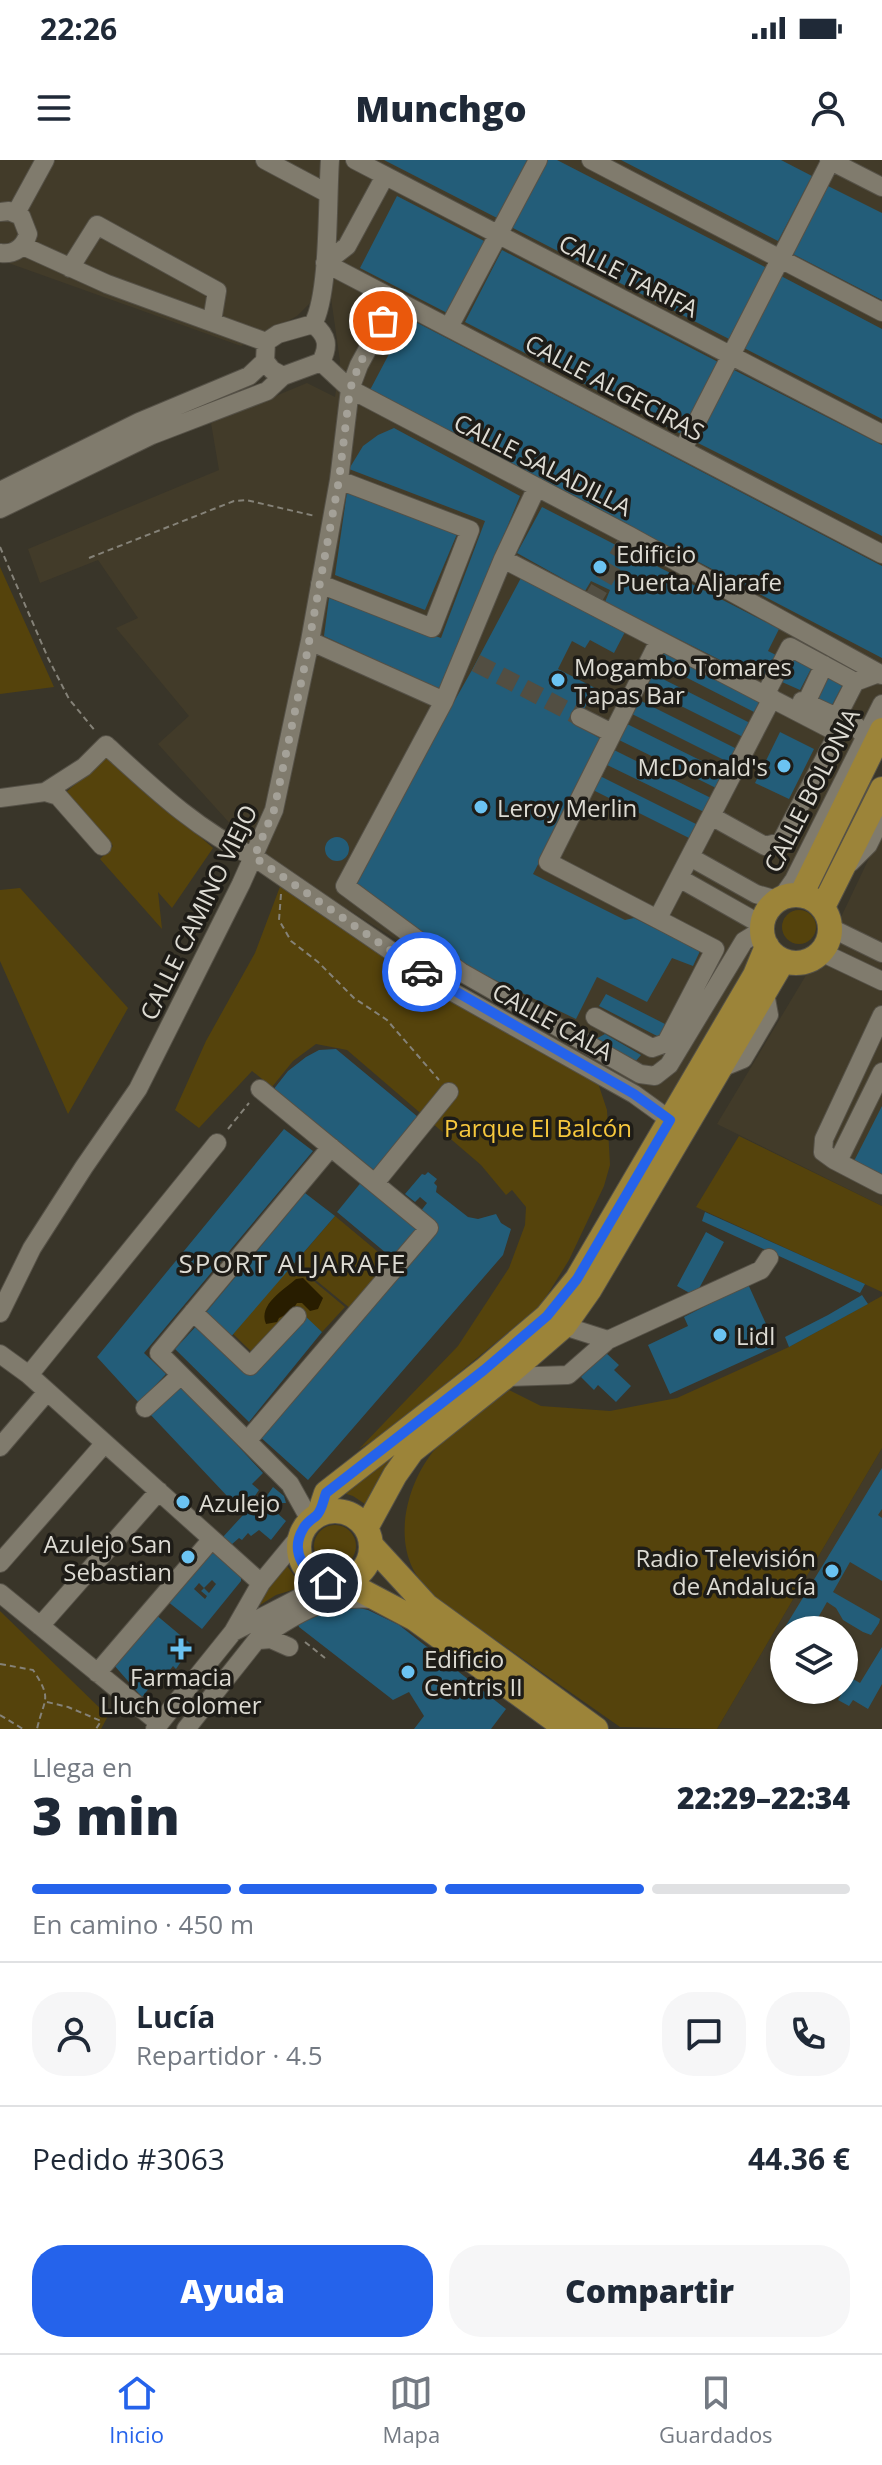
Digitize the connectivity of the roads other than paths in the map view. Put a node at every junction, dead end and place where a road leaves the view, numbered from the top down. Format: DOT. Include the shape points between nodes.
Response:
graph roads {
  1 [pos="45,160"];
  2 [pos="265,160"];
  3 [pos="330,160"];
  4 [pos="538,160"];
  5 [pos="591,160"];
  6 [pos="830,160"];
  7 [pos="359,161"];
  8 [pos="385,176"];
  9 [pos="882,187"];
  10 [pos="327,193"];
  11 [pos="8,212"];
  12 [pos="499,235"];
  13 [pos="23,246"];
  14 [pos="0,253"];
  15 [pos="780,259"];
  16 [pos="325,263"];
  17 [pos="70,268"];
  18 [pos="395,299"];
  19 [pos="882,312"];
  20 [pos="212,321"];
  21 [pos="313,324"];
  22 [pos="449,327"];
  23 [pos="266,352"];
  24 [pos="731,355"];
  25 [pos="321,362"];
  26 [pos="283,376"];
  27 [pos="350,389"];
  28 [pos="882,434"];
  29 [pos="683,449"];
  30 [pos="339,480"];
  31 [pos="537,487"];
  32 [pos="0,491"];
  33 [pos="0,509"];
  34 [pos="882,554"];
  35 [pos="503,559"];
  36 [pos="320,584"];
  37 [pos="310,641"];
  38 [pos="659,641"];
  39 [pos="824,665"];
  40 [pos="870,674"];
  41 [pos="769,693"];
  42 [pos="444,701"];
  43 [pos="806,703"];
  44 [pos="882,704"];
  45 [pos="580,717"];
  46 [pos="840,723"];
  47 [pos="612,733"];
  48 [pos="874,734"];
  49 [pos="882,789"];
  50 [pos="45,792"];
  51 [pos="0,798"];
  52 [pos="711,816"];
  53 [pos="882,817"];
  54 [pos="102,846"];
  55 [pos="254,857"];
  56 [pos="690,857"];
  57 [pos="840,873"];
  58 [pos="679,878"];
  59 [pos="787,897"];
  60 [pos="658,918"];
  61 [pos="827,918"];
  62 [pos="768,940"];
  63 [pos="740,947"];
  64 [pos="715,949"];
  65 [pos="821,952"];
  66 [pos="882,953"];
  67 [pos="880,984"];
  68 [pos="882,1015"];
  69 [pos="595,1017"];
  70 [pos="672,1047"];
  71 [pos="882,1072"];
  72 [pos="260,1089"];
  73 [pos="449,1092"];
  74 [pos="670,1120"];
  75 [pos="217,1143"];
  76 [pos="331,1147"];
  77 [pos="834,1160"];
  78 [pos="375,1183"];
  79 [pos="882,1185"];
  80 [pos="769,1258"];
  81 [pos="193,1312"];
  82 [pos="0,1313"];
  83 [pos="297,1316"];
  84 [pos="564,1326"];
  85 [pos="608,1340"];
  86 [pos="0,1354"];
  87 [pos="29,1375"];
  88 [pos="181,1375"];
  89 [pos="505,1377"];
  90 [pos="47,1392"];
  91 [pos="145,1408"];
  92 [pos="247,1441"];
  93 [pos="105,1443"];
  94 [pos="0,1447"];
  95 [pos="159,1491"];
  96 [pos="309,1524"];
  97 [pos="369,1537"];
  98 [pos="212,1539"];
  99 [pos="0,1563"];
  100 [pos="261,1583"];
  101 [pos="337,1583"];
  102 [pos="0,1593"];
  103 [pos="378,1600"];
  104 [pos="283,1615"];
  105 [pos="40,1626"];
  106 [pos="233,1632"];
  107 [pos="259,1640"];
  108 [pos="97,1673"];
  109 [pos="551,1725"];
  110 [pos="157,1726"];
  111 [pos="186,1729"];
  112 [pos="596,1729"];
  1 -- 11 [label="street"];
  2 -- 10 [label="street"];
  3 -- 10 [label="street"];
  4 -- 12 [label="street"];
  5 -- 15 [label="street"];
  6 -- 9 [label="street"];
  6 -- 15 [label="street"];
  7 -- 8 [label="street, CALLE TARIFA"];
  8 -- 12 [label="street, CALLE TARIFA"];
  8 -- 16 [label="street" via="347,246"];
  10 -- 16 [label="street"];
  11 -- 13 [label="street" via="21,216 27,228"];
  12 -- 22 [label="street"];
  12 -- 24 [label="street, CALLE TARIFA"];
  13 -- 14 [label="street"];
  13 -- 17 [label="street"];
  15 -- 19 [label="street"];
  15 -- 24 [label="street"];
  16 -- 18 [label="street, CALLE ALGECIRAS"];
  16 -- 21 [label="street"];
  17 -- 20 [label="street"];
  17 -- 20 [label="street" via="97,225 217,291"];
  18 -- 22 [label="street, CALLE ALGECIRAS"];
  18 -- 27 [label="street, CALLE CAMINO VIEJO"];
  20 -- 23 [label="street"];
  21 -- 23 [label="street" via="278,334"];
  21 -- 25 [label="street" via="326,338"];
  22 -- 29 [label="street, CALLE ALGECIRAS"];
  23 -- 26 [label="street" via="272,370"];
  23 -- 32 [label="street" via="249,376 139,422"];
  24 -- 28 [label="street, CALLE TARIFA"];
  24 -- 29 [label="street"];
  25 -- 26 [label="street"];
  25 -- 27 [label="street"];
  26 -- 33 [label="street" via="267,391 152,435"];
  27 -- 30 [label="street, CALLE CAMINO VIEJO"];
  27 -- 31 [label="street, CALLE SALADILLA"];
  29 -- 34 [label="street, CALLE ALGECIRAS"];
  30 -- 36 [label="street, CALLE CAMINO VIEJO"];
  30 -- 36 [label="street" via="470,530 432,628"];
  31 -- 35 [label="street"];
  31 -- 40 [label="street, CALLE SALADILLA"];
  35 -- 38 [label="street"];
  35 -- 42 [label="street" via="469,660"];
  36 -- 37 [label="street, CALLE CAMINO VIEJO"];
  37 -- 42 [label="street"];
  37 -- 55 [label="street, CALLE CAMINO VIEJO" via="274,810"];
  38 -- 41 [label="street"];
  38 -- 47 [label="street"];
  39 -- 40 [label="street"];
  39 -- 41 [label="street" via="790,647"];
  39 -- 43 [label="street"];
  40 -- 46 [label="street"];
  41 -- 43 [label="street"];
  41 -- 46 [label="street"];
  41 -- 52 [label="street"];
  42 -- 70 [label="street" via="345,886 461,972 640,1074 655,1076 669,1065"];
  43 -- 46 [label="street"];
  44 -- 48 [label="street, CALLE BOLONIA"];
  45 -- 47 [label="street"];
  46 -- 48 [label="street"];
  46 -- 52 [label="street" via="781,842 765,846"];
  47 -- 60 [label="street" via="548,862"];
  48 -- 59 [label="main road"];
  49 -- 57 [label="main road"];
  50 -- 51 [label="street"];
  50 -- 54 [label="street" via="58,796"];
  50 -- 55 [label="street, CALLE CALA" via="106,745 160,794"];
  52 -- 56 [label="street"];
  53 -- 57 [label="street" via="868,845"];
  55 -- 74 [label="street, CALLE CALA" via="442,986 634,1094"];
  55 -- 82 [label="street, CALLE CAMINO VIEJO" via="138,1089 32,1248"];
  56 -- 58 [label="street"];
  56 -- 59 [label="street" via="756,894"];
  57 -- 61 [label="main road"];
  58 -- 60 [label="street"];
  58 -- 62 [label="street"];
  59 -- 61 [label="main road" via="810,897"];
  59 -- 62 [label="main road" via="767,911"];
  60 -- 64 [label="street"];
  61 -- 65 [label="main road" via="827,945"];
  61 -- 66 [label="street"];
  62 -- 63 [label="street" via="744,941"];
  62 -- 65 [label="main road" via="803,962"];
  62 -- 74 [label="main road" via="755,975"];
  62 -- 84 [label="main road" via="765,993"];
  63 -- 64 [label="street"];
  63 -- 70 [label="street"];
  64 -- 70 [label="street"];
  65 -- 67 [label="street"];
  68 -- 77 [label="street" via="824,1139 823,1152"];
  69 -- 70 [label="street" via="652,1048"];
  71 -- 77 [label="street"];
  72 -- 76 [label="street"];
  73 -- 78 [label="street"];
  74 -- 96 [label="main road" via="577,1279 547,1316 326,1493"];
  75 -- 87 [label="street"];
  76 -- 78 [label="street"];
  76 -- 81 [label="street"];
  77 -- 79 [label="street"];
  78 -- 92 [label="street" via="429,1228"];
  80 -- 85 [label="street" via="761,1270"];
  81 -- 83 [label="street" via="250,1366"];
  81 -- 88 [label="street" via="159,1353"];
  84 -- 85 [label="street"];
  84 -- 89 [label="main road"];
  85 -- 89 [label="street" via="568,1375"];
  86 -- 87 [label="street"];
  87 -- 90 [label="street"];
  88 -- 91 [label="street"];
  88 -- 92 [label="street"];
  89 -- 97 [label="main road" via="412,1451 395,1475"];
  90 -- 93 [label="street"];
  90 -- 94 [label="street"];
  92 -- 96 [label="street" via="290,1484"];
  93 -- 95 [label="street"];
  93 -- 99 [label="street"];
  95 -- 98 [label="street"];
  95 -- 105 [label="street"];
  96 -- 97 [label="main road" via="330,1511 350,1513"];
  96 -- 100 [label="street"];
  96 -- 101 [label="main road" via="299,1555 305,1569 317,1580"];
  97 -- 101 [label="main road" via="369,1561 360,1574"];
  97 -- 112 [label="main road" via="427,1606"];
  98 -- 100 [label="street"];
  98 -- 108 [label="street"];
  100 -- 106 [label="street"];
  101 -- 103 [label="main road"];
  101 -- 104 [label="street"];
  102 -- 105 [label="street"];
  103 -- 104 [label="street" via="336,1599"];
  103 -- 109 [label="main road" via="415,1619"];
  104 -- 106 [label="street"];
  104 -- 107 [label="street"];
  104 -- 107 [label="street" via="279,1638 289,1647"];
  105 -- 108 [label="street"];
  106 -- 110 [label="street"];
  107 -- 111 [label="street"];
  108 -- 110 [label="street"];
}
